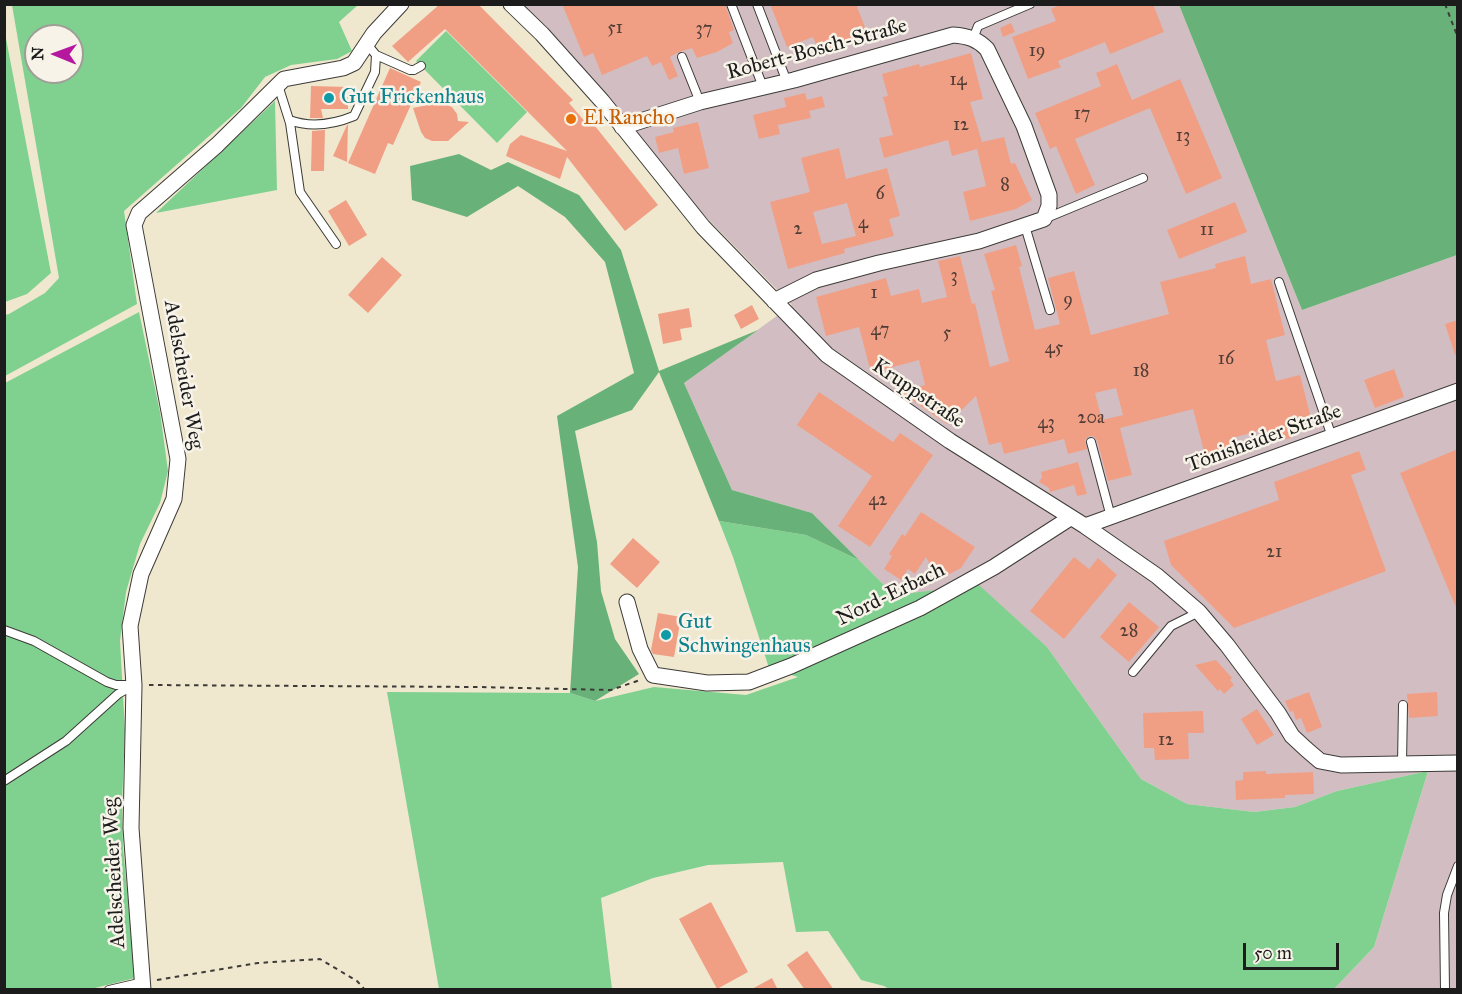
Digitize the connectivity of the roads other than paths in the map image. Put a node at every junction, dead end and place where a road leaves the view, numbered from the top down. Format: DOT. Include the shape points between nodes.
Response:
graph roads {
  1 [pos="401,4"];
  2 [pos="511,4"];
  3 [pos="731,4"];
  4 [pos="757,4"];
  5 [pos="1030,4"];
  6 [pos="974,39"];
  7 [pos="371,49"];
  8 [pos="682,57"];
  9 [pos="421,66"];
  10 [pos="787,82"];
  11 [pos="278,85"];
  12 [pos="763,87"];
  13 [pos="700,102"];
  14 [pos="289,120"];
  15 [pos="622,127"];
  16 [pos="1143,178"];
  17 [pos="1044,219"];
  18 [pos="1025,226"];
  19 [pos="336,244"];
  20 [pos="1279,282"];
  21 [pos="774,301"];
  22 [pos="1050,310"];
  23 [pos="1458,391"];
  24 [pos="1332,437"];
  25 [pos="1091,442"];
  26 [pos="1111,517"];
  27 [pos="1070,518"];
  28 [pos="1085,526"];
  29 [pos="627,602"];
  30 [pos="1198,612"];
  31 [pos="4,630"];
  32 [pos="1133,672"];
  33 [pos="134,685"];
  34 [pos="1403,705"];
  35 [pos="1458,762"];
  36 [pos="1402,764"];
  37 [pos="4,781"];
  38 [pos="1458,866"];
  39 [pos="143,986"];
  40 [pos="110,990"];
  41 [pos="1445,990"];
  1 -- 7 [label="street, Adelscheider Weg"];
  2 -- 15 [label="street, Kruppstraße" via="562,56"];
  3 -- 12 [label="lane"];
  4 -- 10 [label="lane"];
  5 -- 6 [label="lane" via="978,26"];
  6 -- 10 [label="street, Robert-Bosch-Straße" via="953,35"];
  6 -- 17 [label="street" via="987,50 1024,126 1049,195"];
  7 -- 9 [label="lane" via="410,70"];
  7 -- 11 [label="street, Adelscheider Weg" via="343,68 284,79"];
  7 -- 14 [label="lane" via="375,72 354,116 323,125"];
  8 -- 13 [label="lane"];
  10 -- 12 [label="street, Robert-Bosch-Straße"];
  11 -- 14 [label="lane"];
  11 -- 33 [label="street, Adelscheider Weg" via="139,213 134,225 178,459 174,499 141,574 130,626"];
  12 -- 13 [label="street, Robert-Bosch-Straße"];
  13 -- 15 [label="street, Robert-Bosch-Straße"];
  14 -- 19 [label="lane" via="300,192"];
  15 -- 21 [label="street, Kruppstraße" via="703,227"];
  16 -- 17 [label="lane"];
  17 -- 18 [label="street"];
  18 -- 21 [label="street" via="979,241 816,280"];
  18 -- 22 [label="lane"];
  20 -- 24 [label="lane"];
  21 -- 27 [label="street, Kruppstraße" via="841,366"];
  23 -- 24 [label="street, Tönisheider Straße"];
  24 -- 26 [label="street, Tönisheider Straße"];
  25 -- 26 [label="lane"];
  26 -- 28 [label="street, Tönisheider Straße"];
  27 -- 28 [label="street, Kruppstraße"];
  27 -- 29 [label="street, Nord-Erbach" via="920,608 749,682 707,683 653,675 640,649"];
  28 -- 30 [label="street, Kruppstraße" via="1157,576"];
  30 -- 32 [label="lane" via="1171,626"];
  30 -- 36 [label="street, Kruppstraße" via="1227,645 1292,736 1320,761 1341,765"];
  31 -- 33 [label="lane" via="34,641 107,682"];
  33 -- 37 [label="lane" via="118,694 66,741"];
  33 -- 39 [label="street, Adelscheider Weg" via="131,828"];
  34 -- 36 [label="lane"];
  35 -- 36 [label="street"];
  38 -- 41 [label="lane" via="1444,914"];
  39 -- 40 [label="lane"];
}
